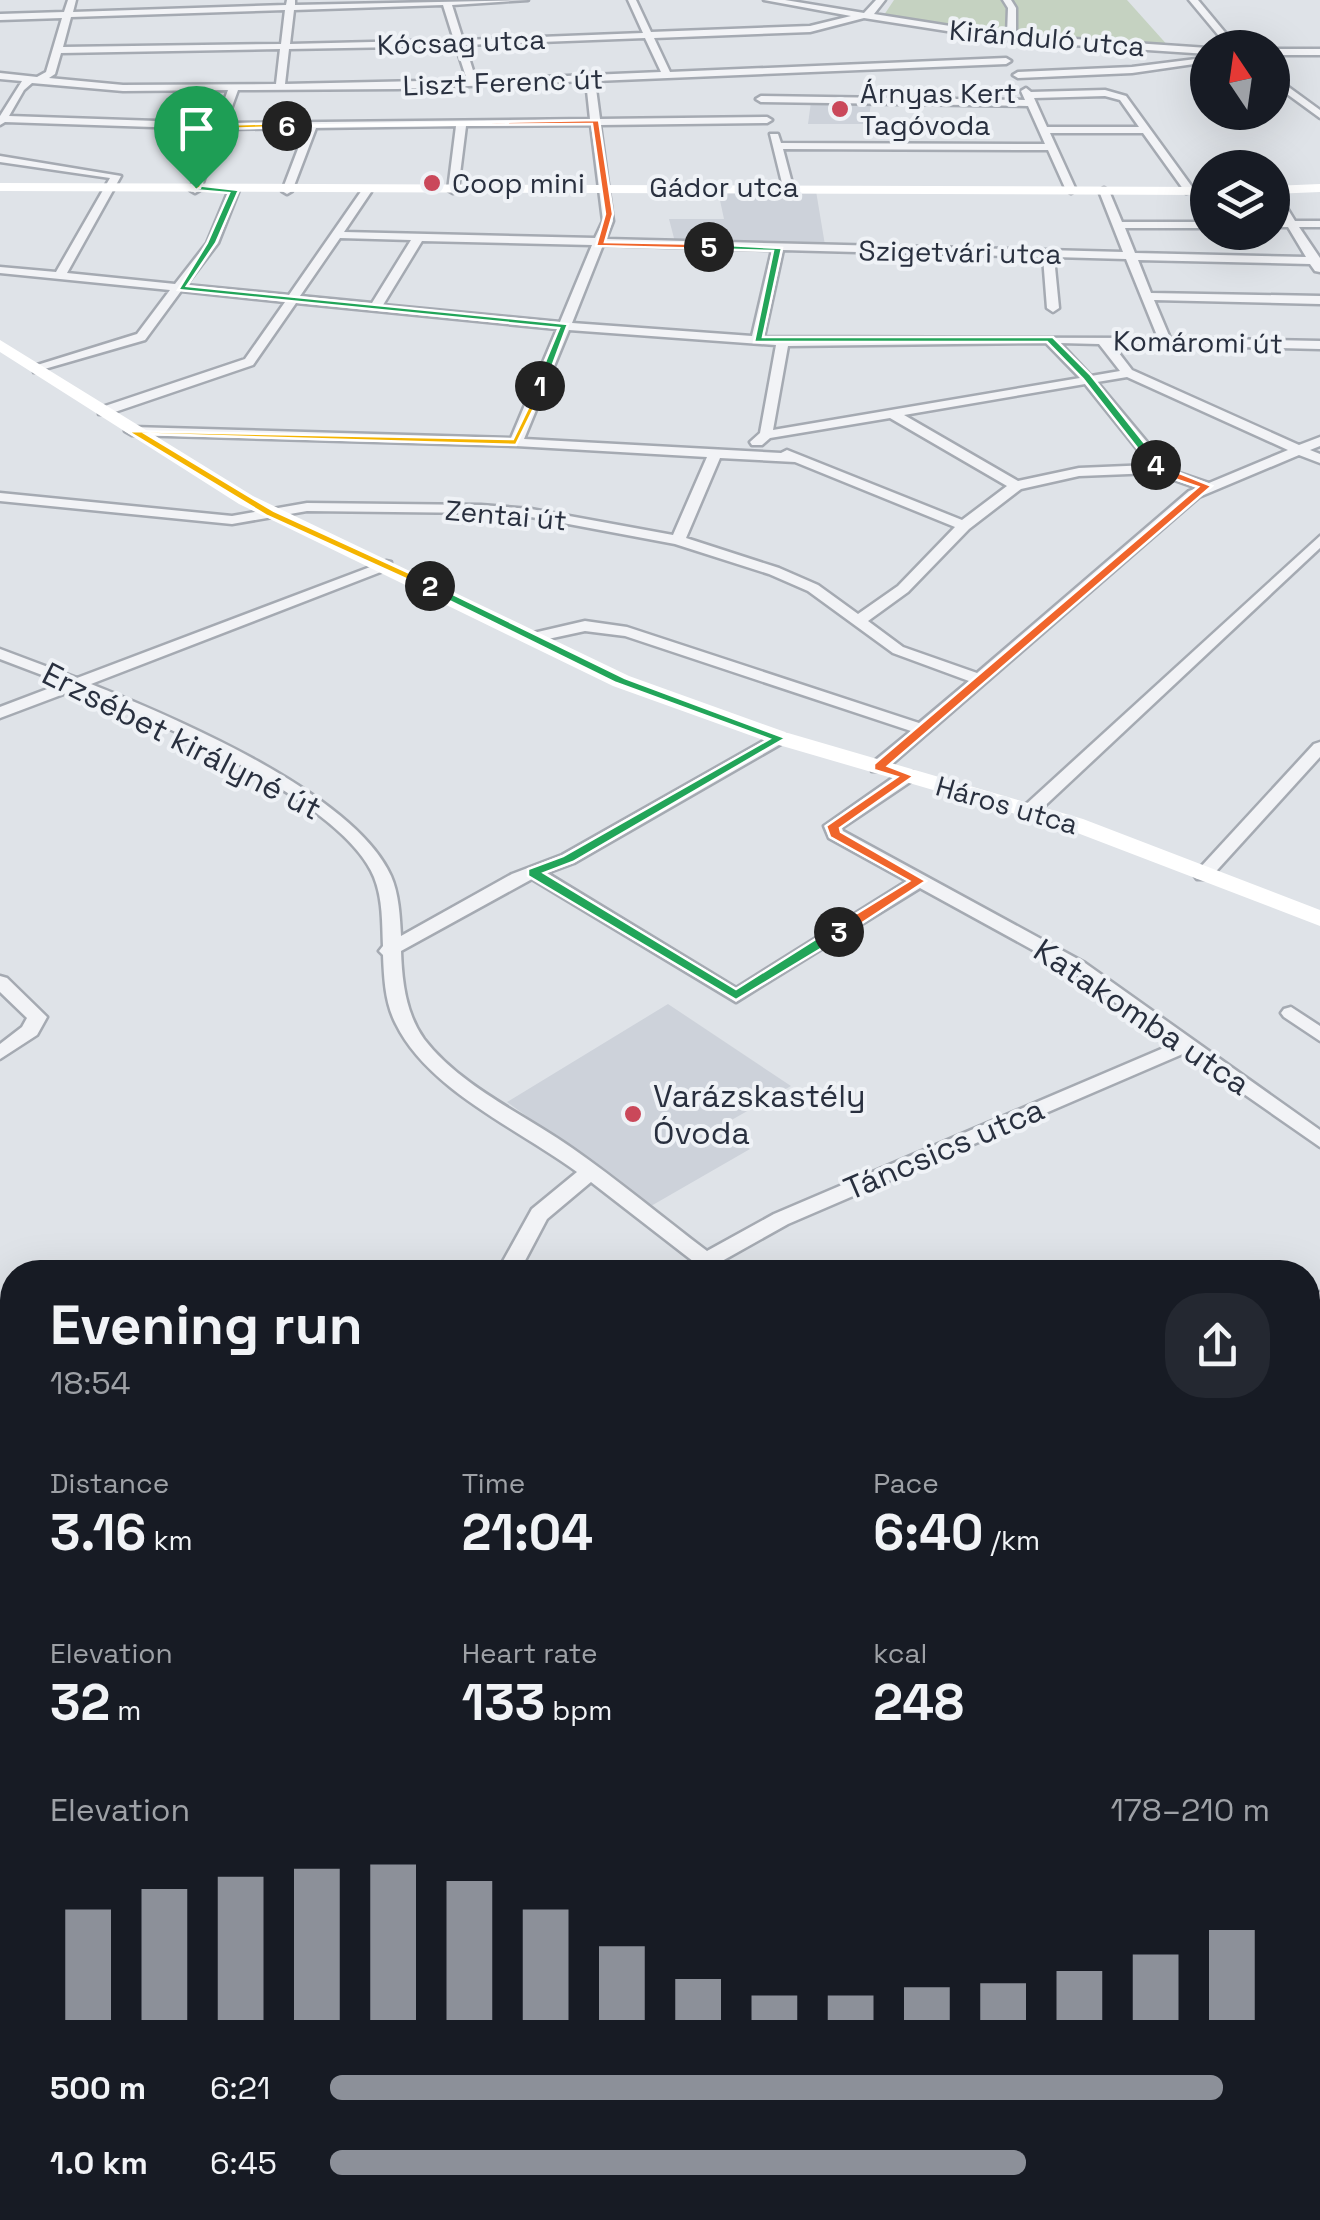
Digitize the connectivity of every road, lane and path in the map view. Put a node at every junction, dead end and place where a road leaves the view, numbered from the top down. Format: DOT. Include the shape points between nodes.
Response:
graph roads {
  1 [pos="72,0"];
  2 [pos="524,0"];
  3 [pos="632,0"];
  4 [pos="768,0"];
  5 [pos="881,0"];
  6 [pos="1007,0"];
  7 [pos="1193,0"];
  8 [pos="786,1"];
  9 [pos="450,2"];
  10 [pos="291,5"];
  11 [pos="67,15"];
  12 [pos="0,16"];
  13 [pos="863,16"];
  14 [pos="1219,30"];
  15 [pos="645,35"];
  16 [pos="1007,38"];
  17 [pos="460,42"];
  18 [pos="284,45"];
  19 [pos="58,50"];
  20 [pos="1190,50"];
  21 [pos="1290,52"];
  22 [pos="1320,52"];
  23 [pos="1006,62"];
  24 [pos="1190,62"];
  25 [pos="756,73"];
  26 [pos="1018,75"];
  27 [pos="0,76"];
  28 [pos="667,76"];
  29 [pos="590,79"];
  30 [pos="33,80"];
  31 [pos="473,84"];
  32 [pos="234,88"];
  33 [pos="280,88"];
  34 [pos="1290,92"];
  35 [pos="761,99"];
  36 [pos="1029,99"];
  37 [pos="1320,115"];
  38 [pos="767,120"];
  39 [pos="2,121"];
  40 [pos="596,122"];
  41 [pos="460,124"];
  42 [pos="218,126"];
  43 [pos="312,126"];
  44 [pos="1043,130"];
  45 [pos="1146,130"];
  46 [pos="777,146"];
  47 [pos="1051,147"];
  48 [pos="0,159"];
  49 [pos="0,187"];
  50 [pos="788,187"];
  51 [pos="604,188"];
  52 [pos="1320,188"];
  53 [pos="110,189"];
  54 [pos="195,190"];
  55 [pos="234,190"];
  56 [pos="453,190"];
  57 [pos="1070,190"];
  58 [pos="1104,190"];
  59 [pos="1290,190"];
  60 [pos="287,191"];
  61 [pos="1190,191"];
  62 [pos="366,192"];
  63 [pos="1290,219"];
  64 [pos="1293,224"];
  65 [pos="1320,224"];
  66 [pos="1118,225"];
  67 [pos="1190,225"];
  68 [pos="337,234"];
  69 [pos="418,238"];
  70 [pos="600,244"];
  71 [pos="778,248"];
  72 [pos="1048,254"];
  73 [pos="1130,256"];
  74 [pos="1318,264"];
  75 [pos="0,270"];
  76 [pos="60,276"];
  77 [pos="181,288"];
  78 [pos="1148,296"];
  79 [pos="296,300"];
  80 [pos="1320,300"];
  81 [pos="376,308"];
  82 [pos="1053,308"];
  83 [pos="564,326"];
  84 [pos="758,340"];
  85 [pos="1049,340"];
  86 [pos="1102,340"];
  87 [pos="783,342"];
  88 [pos="1165,342"];
  89 [pos="0,345"];
  90 [pos="1320,345"];
  91 [pos="38,369"];
  92 [pos="1128,373"];
  93 [pos="1088,381"];
  94 [pos="104,411"];
  95 [pos="893,414"];
  96 [pos="132,431"];
  97 [pos="762,438"];
  98 [pos="1320,441"];
  99 [pos="516,442"];
  100 [pos="1298,449"];
  101 [pos="714,454"];
  102 [pos="796,458"];
  103 [pos="1320,460"];
  104 [pos="1155,469"];
  105 [pos="1016,486"];
  106 [pos="1206,486"];
  107 [pos="0,498"];
  108 [pos="270,513"];
  109 [pos="964,526"];
  110 [pos="678,540"];
  111 [pos="1320,540"];
  112 [pos="386,565"];
  113 [pos="859,620"];
  114 [pos="534,637"];
  115 [pos="0,654"];
  116 [pos="980,680"];
  117 [pos="79,682"];
  118 [pos="0,713"];
  119 [pos="922,730"];
  120 [pos="780,738"];
  121 [pos="1320,747"];
  122 [pos="878,767"];
  123 [pos="907,776"];
  124 [pos="1029,811"];
  125 [pos="533,872"];
  126 [pos="1203,875"];
  127 [pos="919,881"];
  128 [pos="1320,919"];
  129 [pos="388,951"];
  130 [pos="0,982"];
  131 [pos="1291,1013"];
  132 [pos="1320,1035"];
  133 [pos="1187,1045"];
  134 [pos="0,1053"];
  135 [pos="1320,1140"];
  136 [pos="592,1172"];
  137 [pos="513,1260"];
  138 [pos="705,1260"];
  139 [pos="724,1260"];
  1 -- 11 [label="street"];
  2 -- 9 [label="street"];
  3 -- 15 [label="street"];
  4 -- 8 [label="street, Kiránduló utca"];
  5 -- 13 [label="street"];
  6 -- 16 [label="street"];
  7 -- 14 [label="street"];
  8 -- 13 [label="street, Kiránduló utca"];
  9 -- 10 [label="street"];
  9 -- 17 [label="street"];
  10 -- 11 [label="street"];
  10 -- 18 [label="street"];
  11 -- 12 [label="street"];
  11 -- 19 [label="street"];
  13 -- 15 [label="street, Kócsag utca" via="818,28"];
  13 -- 16 [label="street, Kiránduló utca"];
  15 -- 17 [label="street, Kócsag utca"];
  15 -- 28 [label="street"];
  16 -- 20 [label="street, Kiránduló utca"];
  16 -- 23 [label="street" via="1000,40 1017,52 1002,58"];
  17 -- 18 [label="street, Kócsag utca"];
  17 -- 31 [label="street"];
  18 -- 19 [label="street, Kócsag utca"];
  18 -- 33 [label="street"];
  19 -- 30 [label="street" via="50,74"];
  21 -- 22 [label="street"];
  23 -- 25 [label="street, Liszt Ferenc út"];
  23 -- 26 [label="street"];
  24 -- 26 [label="street"];
  25 -- 28 [label="street, Liszt Ferenc út"];
  25 -- 35 [label="street"];
  26 -- 36 [label="street"];
  27 -- 30 [label="street, Liszt Ferenc út"];
  28 -- 29 [label="street, Liszt Ferenc út"];
  29 -- 31 [label="street, Liszt Ferenc út"];
  29 -- 40 [label="street"];
  30 -- 32 [label="street, Liszt Ferenc út"];
  30 -- 39 [label="street" via="18,89"];
  31 -- 33 [label="street, Liszt Ferenc út"];
  32 -- 33 [label="street, Liszt Ferenc út"];
  32 -- 42 [label="street"];
  34 -- 37 [label="street"];
  35 -- 36 [label="street"];
  35 -- 38 [label="street"];
  36 -- 44 [label="street"];
  36 -- 45 [label="street" via="1115,94"];
  38 -- 40 [label="street"];
  38 -- 46 [label="street"];
  39 -- 42 [label="street"];
  40 -- 41 [label="street"];
  40 -- 51 [label="street"];
  41 -- 43 [label="street"];
  41 -- 56 [label="street"];
  42 -- 43 [label="street"];
  42 -- 54 [label="street"];
  43 -- 60 [label="street"];
  44 -- 45 [label="street"];
  44 -- 47 [label="street"];
  45 -- 61 [label="street"];
  46 -- 47 [label="street"];
  46 -- 50 [label="street"];
  47 -- 57 [label="street"];
  48 -- 53 [label="street" via="111,174 117,178"];
  49 -- 53 [label="street, Gádor utca"];
  50 -- 51 [label="street, Gádor utca"];
  50 -- 57 [label="street, Gádor utca"];
  51 -- 56 [label="street, Gádor utca"];
  51 -- 70 [label="street" via="608,221"];
  52 -- 59 [label="street"];
  53 -- 54 [label="street, Gádor utca"];
  53 -- 76 [label="street"];
  54 -- 55 [label="street, Gádor utca"];
  55 -- 60 [label="street, Gádor utca"];
  55 -- 77 [label="street" via="212,243"];
  56 -- 62 [label="street, Gádor utca"];
  57 -- 58 [label="street, Gádor utca"];
  58 -- 61 [label="street, Gádor utca"];
  58 -- 66 [label="street"];
  60 -- 62 [label="street, Gádor utca"];
  62 -- 68 [label="street"];
  63 -- 64 [label="street"];
  64 -- 65 [label="street"];
  64 -- 74 [label="street"];
  66 -- 67 [label="street"];
  66 -- 73 [label="street"];
  68 -- 69 [label="street, Szigetvári utca"];
  68 -- 79 [label="street"];
  69 -- 70 [label="street, Szigetvári utca"];
  69 -- 81 [label="street"];
  70 -- 71 [label="street, Szigetvári utca"];
  70 -- 83 [label="street"];
  71 -- 72 [label="street, Szigetvári utca"];
  71 -- 84 [label="street"];
  72 -- 73 [label="street, Szigetvári utca"];
  72 -- 82 [label="street"];
  73 -- 74 [label="street, Szigetvári utca"];
  73 -- 78 [label="street"];
  75 -- 76 [label="street, Komáromi út"];
  76 -- 77 [label="street, Komáromi út"];
  77 -- 79 [label="street, Komáromi út"];
  77 -- 91 [label="street" via="134,341"];
  78 -- 80 [label="street"];
  78 -- 88 [label="street"];
  79 -- 81 [label="street, Komáromi út"];
  79 -- 94 [label="street" via="244,366"];
  81 -- 83 [label="street, Komáromi út"];
  83 -- 84 [label="street, Komáromi út"];
  83 -- 99 [label="street"];
  84 -- 87 [label="street, Komáromi út"];
  85 -- 86 [label="street, Komáromi út"];
  85 -- 87 [label="street, Komáromi út"];
  85 -- 93 [label="street"];
  86 -- 88 [label="street, Komáromi út"];
  86 -- 92 [label="street"];
  87 -- 97 [label="street"];
  88 -- 90 [label="street, Komáromi út"];
  89 -- 91 [label="street, Háros utca"];
  91 -- 94 [label="street, Háros utca"];
  92 -- 93 [label="street"];
  92 -- 100 [label="street"];
  93 -- 95 [label="street"];
  93 -- 104 [label="street" via="1157,463"];
  94 -- 96 [label="street, Háros utca"];
  95 -- 97 [label="street"];
  95 -- 105 [label="street"];
  96 -- 99 [label="street"];
  96 -- 108 [label="street, Háros utca"];
  97 -- 101 [label="street"];
  97 -- 102 [label="street"];
  98 -- 100 [label="street"];
  99 -- 101 [label="street"];
  100 -- 103 [label="street"];
  100 -- 106 [label="street"];
  101 -- 102 [label="street"];
  101 -- 110 [label="street"];
  102 -- 109 [label="street"];
  104 -- 105 [label="street" via="1079,472"];
  104 -- 106 [label="street"];
  105 -- 109 [label="street"];
  106 -- 116 [label="street"];
  107 -- 108 [label="street, Zentai út" via="232,520"];
  108 -- 110 [label="street, Zentai út" via="326,506 481,509"];
  108 -- 112 [label="street, Háros utca"];
  109 -- 113 [label="street" via="903,589"];
  110 -- 113 [label="street, Zentai út" via="774,570"];
  111 -- 124 [label="street"];
  112 -- 114 [label="street, Háros utca"];
  112 -- 117 [label="street"];
  113 -- 116 [label="street, Zentai út" via="898,650"];
  114 -- 119 [label="street" via="584,626 627,632"];
  114 -- 120 [label="street, Háros utca" via="678,704"];
  115 -- 117 [label="street, Erzsébet királyné út"];
  116 -- 119 [label="street"];
  117 -- 118 [label="street"];
  117 -- 129 [label="street, Erzsébet királyné út" via="293,788 346,826 386,888"];
  119 -- 122 [label="street"];
  120 -- 122 [label="street, Háros utca"];
  120 -- 125 [label="street" via="568,859"];
  121 -- 126 [label="street"];
  122 -- 123 [label="street, Háros utca"];
  123 -- 124 [label="street, Háros utca"];
  123 -- 127 [label="street, Katakomba utca" via="833,826 835,834"];
  124 -- 126 [label="street, Háros utca"];
  125 -- 127 [label="street" via="736,996"];
  125 -- 129 [label="street"];
  126 -- 128 [label="street, Háros utca"];
  127 -- 133 [label="street, Katakomba utca" via="1078,967"];
  129 -- 136 [label="street, Erzsébet királyné út" via="406,1024 426,1053"];
  130 -- 134 [label="street" via="37,1017 30,1032"];
  131 -- 132 [label="street"];
  133 -- 135 [label="street, Katakomba utca"];
  133 -- 139 [label="street, Táncsics utca" via="781,1219"];
  136 -- 137 [label="street" via="533,1217"];
  136 -- 138 [label="street, Erzsébet királyné út"];
}
